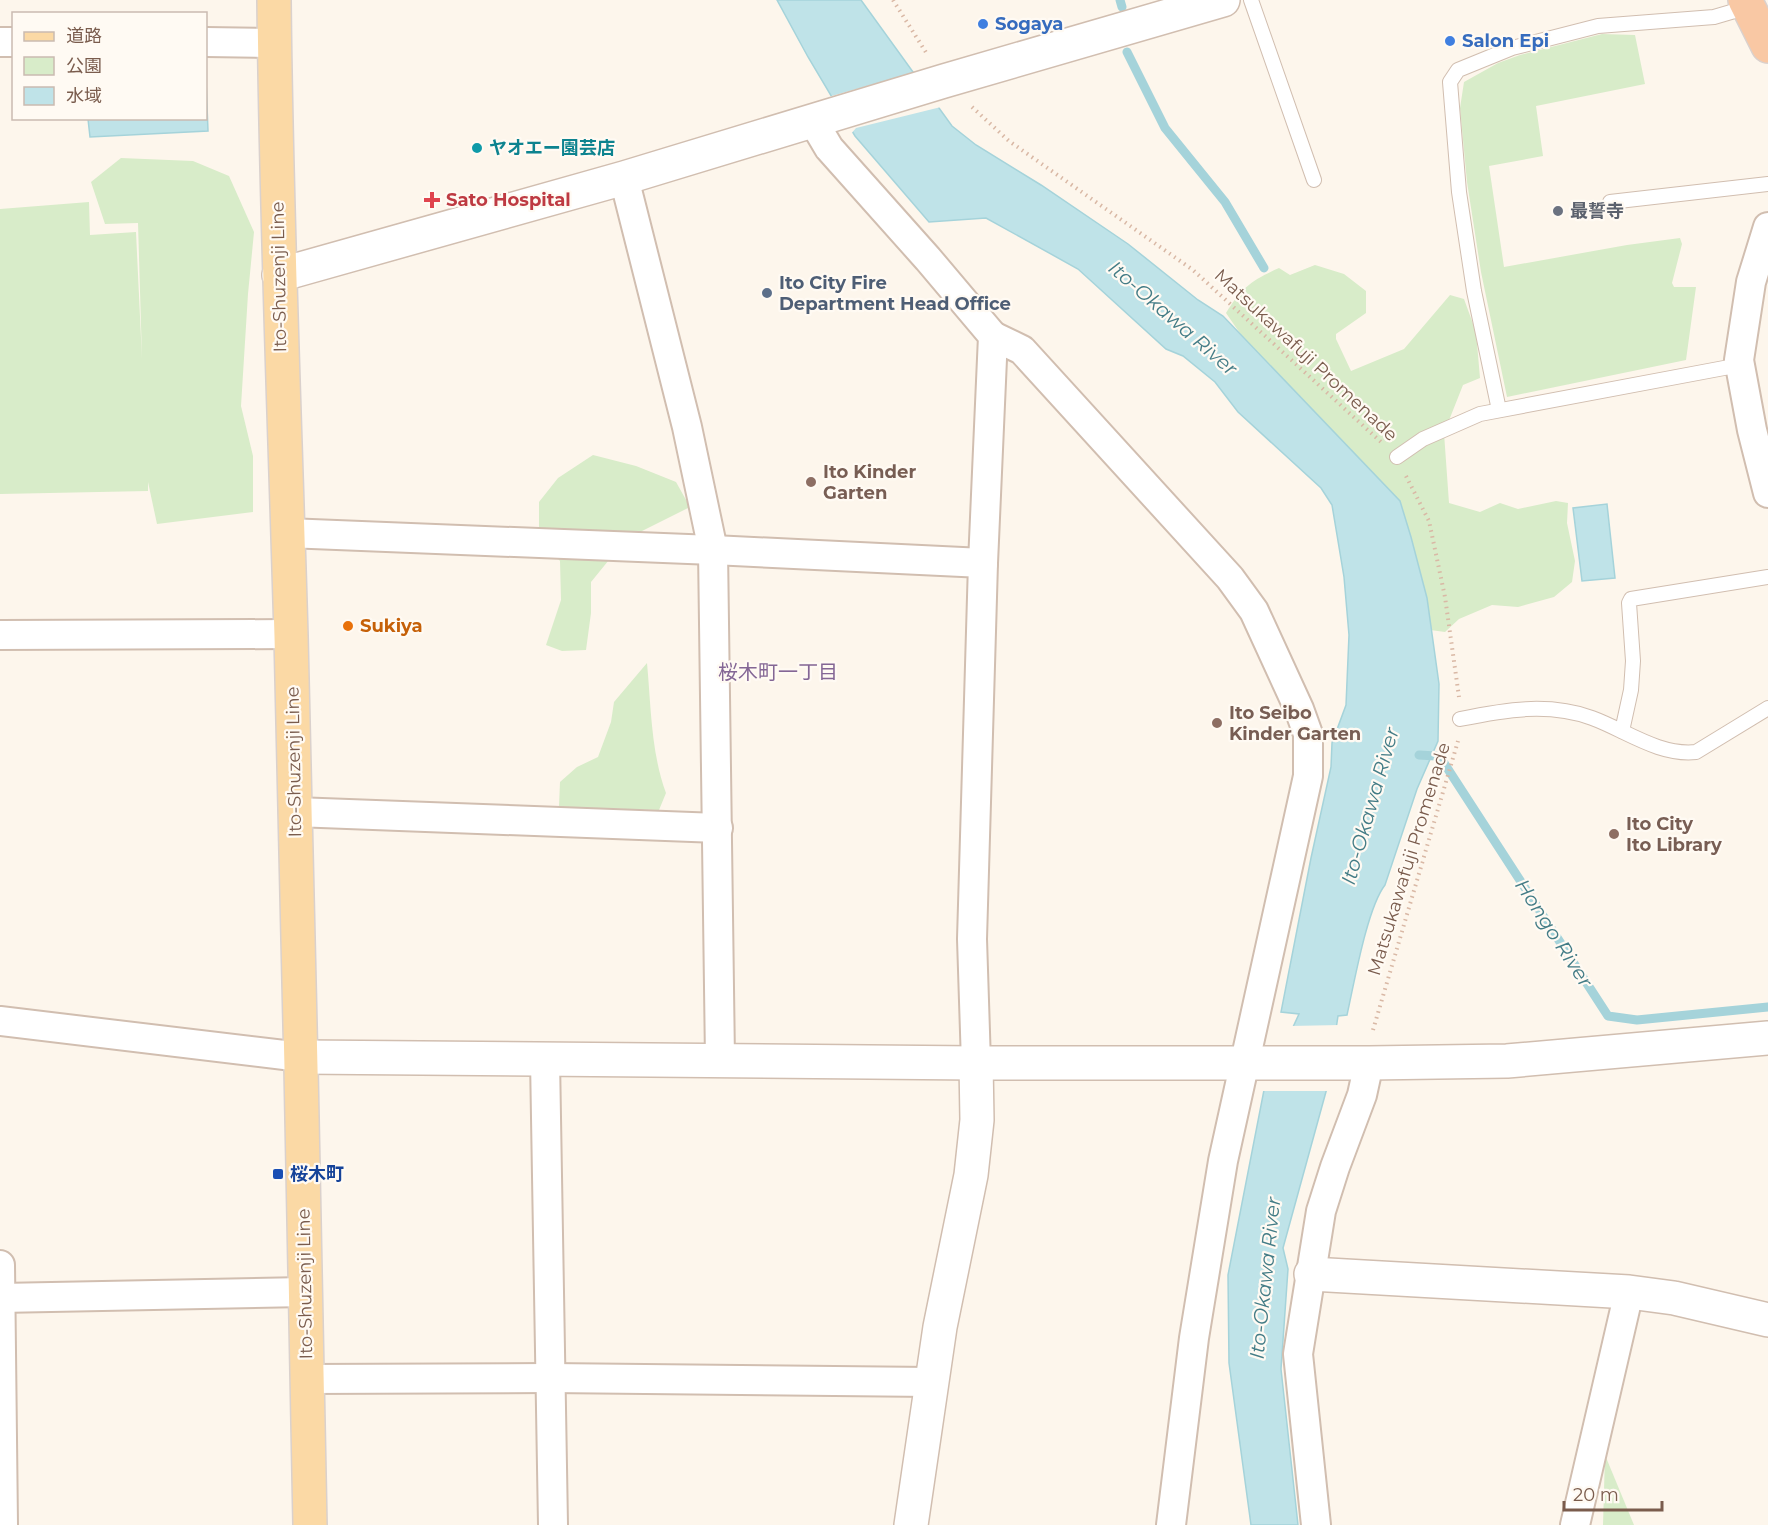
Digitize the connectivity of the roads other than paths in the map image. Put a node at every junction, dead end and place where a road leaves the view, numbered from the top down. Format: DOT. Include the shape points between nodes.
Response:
graph roads {
  1 [pos="274,0"];
  2 [pos="1223,0"];
  3 [pos="1251,0"];
  4 [pos="1747,4"];
  5 [pos="207,42"];
  6 [pos="275,43"];
  7 [pos="1768,46"];
  8 [pos="821,119"];
  9 [pos="624,178"];
  10 [pos="1314,180"];
  11 [pos="1768,184"];
  12 [pos="1610,202"];
  13 [pos="1768,227"];
  14 [pos="279,275"];
  15 [pos="993,336"];
  16 [pos="1740,365"];
  17 [pos="1499,410"];
  18 [pos="1397,457"];
  19 [pos="1768,492"];
  20 [pos="287,533"];
  21 [pos="712,549"];
  22 [pos="984,563"];
  23 [pos="1768,577"];
  24 [pos="291,634"];
  25 [pos="0,635"];
  26 [pos="1768,708"];
  27 [pos="1460,719"];
  28 [pos="1622,731"];
  29 [pos="295,812"];
  30 [pos="718,828"];
  31 [pos="0,1021"];
  32 [pos="1768,1038"];
  33 [pos="301,1057"];
  34 [pos="545,1059"];
  35 [pos="720,1060"];
  36 [pos="976,1063"];
  37 [pos="1252,1063"];
  38 [pos="1363,1063"];
  39 [pos="0,1265"];
  40 [pos="1311,1274"];
  41 [pos="305,1292"];
  42 [pos="1629,1292"];
  43 [pos="0,1298"];
  44 [pos="1768,1320"];
  45 [pos="550,1378"];
  46 [pos="306,1379"];
  47 [pos="931,1382"];
  48 [pos="3,1525"];
  49 [pos="309,1525"];
  50 [pos="552,1525"];
  51 [pos="911,1525"];
  52 [pos="1171,1525"];
  53 [pos="1316,1525"];
  54 [pos="1575,1525"];
  1 -- 6 [label="main road, Ito-Shuzenji Line"];
  2 -- 8 [label="street"];
  3 -- 10 [label="lane"];
  4 -- 7 [label="highway"];
  4 -- 17 [label="lane" via="1714,17 1598,26 1512,48 1458,70 1450,82 1459,192 1474,291"];
  5 -- 6 [label="street"];
  6 -- 14 [label="main road, Ito-Shuzenji Line"];
  8 -- 9 [label="street"];
  8 -- 15 [label="street" via="829,148"];
  9 -- 14 [label="street"];
  9 -- 21 [label="street" via="687,427"];
  11 -- 12 [label="lane"];
  13 -- 16 [label="street" via="1751,282"];
  14 -- 20 [label="main road, Ito-Shuzenji Line"];
  15 -- 22 [label="street"];
  15 -- 37 [label="street" via="1022,350 1230,578 1254,611 1308,734 1308,776"];
  16 -- 17 [label="lane"];
  16 -- 19 [label="street"];
  17 -- 18 [label="lane" via="1480,414"];
  20 -- 21 [label="street"];
  20 -- 24 [label="main road, Ito-Shuzenji Line"];
  21 -- 22 [label="street"];
  21 -- 30 [label="street"];
  22 -- 36 [label="street" via="972,939"];
  23 -- 28 [label="lane" via="1631,599 1633,661"];
  24 -- 25 [label="street"];
  24 -- 29 [label="main road, Ito-Shuzenji Line"];
  26 -- 28 [label="lane" via="1696,752 1647,743"];
  27 -- 28 [label="lane" via="1502,710 1550,708"];
  29 -- 30 [label="street"];
  29 -- 33 [label="main road, Ito-Shuzenji Line"];
  30 -- 35 [label="street"];
  31 -- 33 [label="street"];
  32 -- 38 [label="street" via="1507,1061"];
  33 -- 34 [label="street"];
  33 -- 41 [label="main road, Ito-Shuzenji Line"];
  34 -- 35 [label="street"];
  34 -- 45 [label="street"];
  35 -- 36 [label="street"];
  36 -- 37 [label="street"];
  36 -- 47 [label="street" via="977,1120 971,1175"];
  37 -- 38 [label="street"];
  37 -- 52 [label="street" via="1223,1161 1194,1338"];
  38 -- 40 [label="street" via="1362,1095 1321,1211"];
  39 -- 43 [label="street"];
  40 -- 42 [label="street"];
  40 -- 53 [label="street" via="1298,1354"];
  41 -- 43 [label="street"];
  41 -- 46 [label="main road, Ito-Shuzenji Line"];
  42 -- 44 [label="street" via="1674,1298"];
  42 -- 54 [label="street"];
  43 -- 48 [label="street"];
  45 -- 46 [label="street"];
  45 -- 47 [label="street"];
  45 -- 50 [label="street"];
  46 -- 49 [label="main road, Ito-Shuzenji Line"];
  47 -- 51 [label="street"];
}
